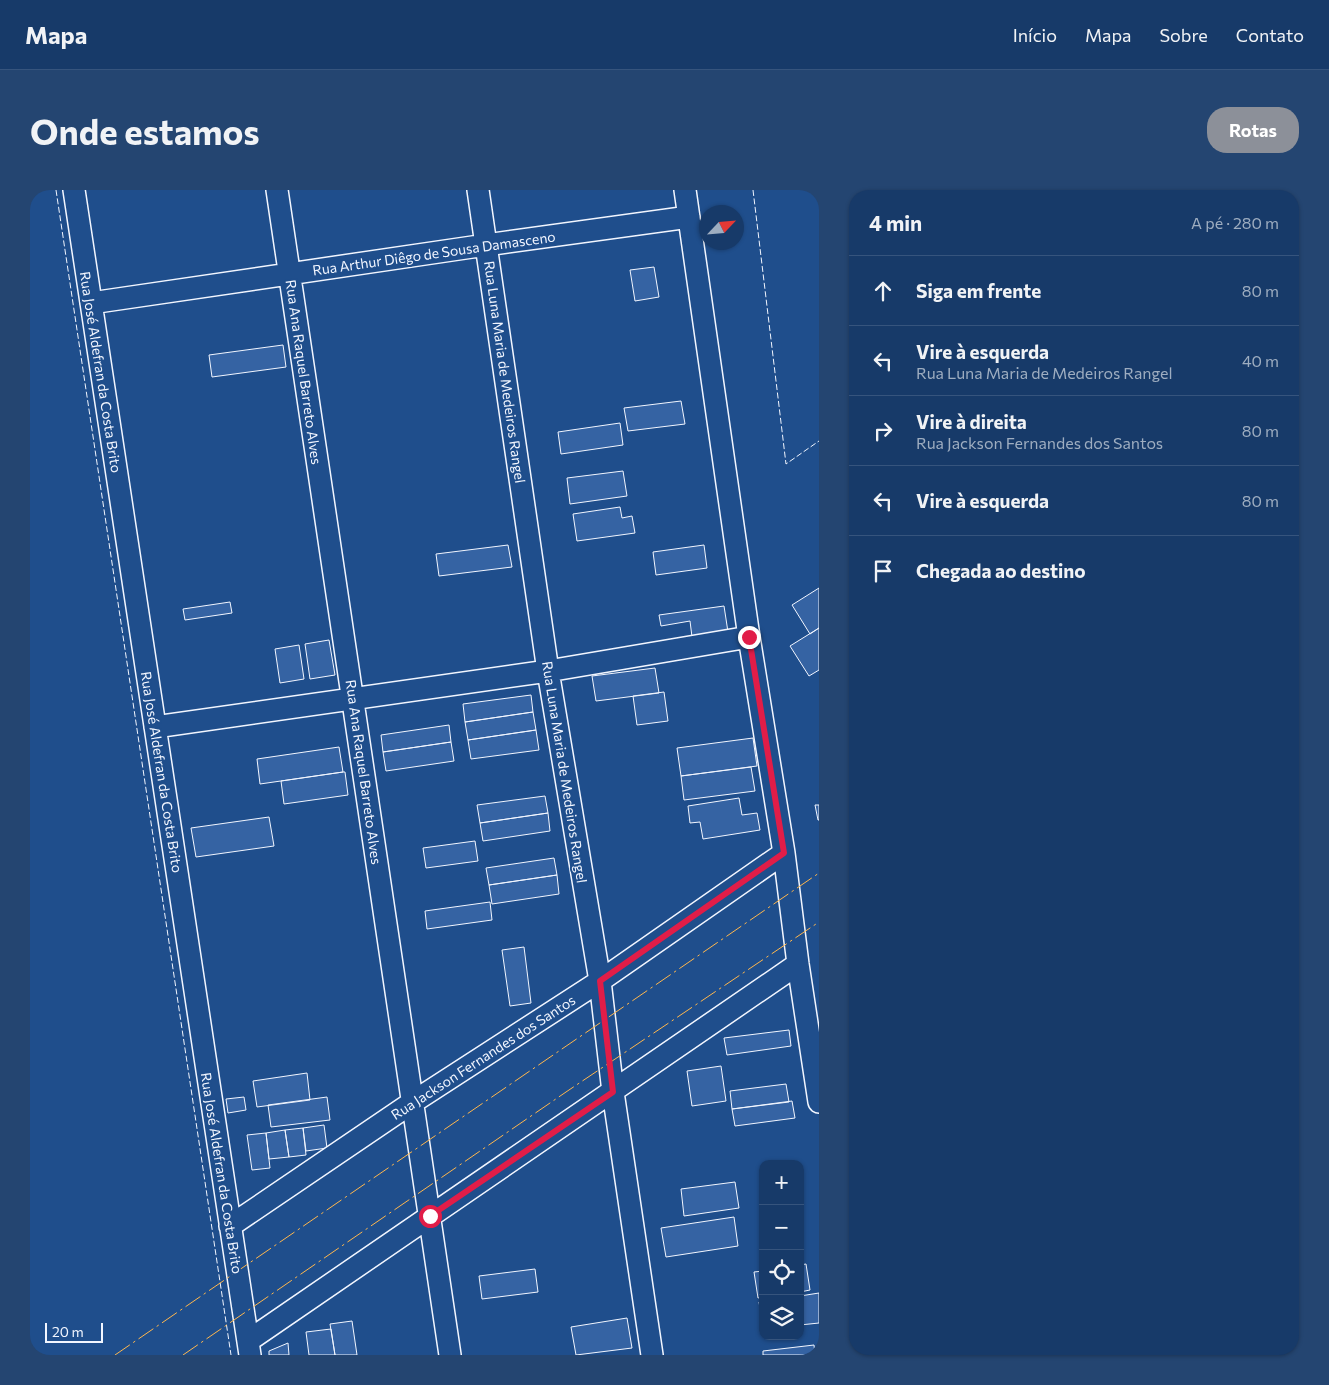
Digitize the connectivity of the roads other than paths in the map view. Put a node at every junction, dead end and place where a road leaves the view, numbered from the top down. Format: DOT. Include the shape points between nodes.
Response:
graph roads {
  1 [pos="74,190"];
  2 [pos="277,190"];
  3 [pos="478,190"];
  4 [pos="685,190"];
  5 [pos="689,217"];
  6 [pos="486,245"];
  7 [pos="290,273"];
  8 [pos="91,303"];
  9 [pos="749,637"];
  10 [pos="548,671"];
  11 [pos="353,700"];
  12 [pos="155,727"];
  13 [pos="784,853"];
  14 [pos="798,964"];
  15 [pos="600,981"];
  16 [pos="613,1092"];
  17 [pos="413,1102"];
  18 [pos="819,1102"];
  19 [pos="430,1216"];
  20 [pos="230,1226"];
  21 [pos="249,1348"];
  22 [pos="450,1355"];
  23 [pos="652,1355"];
  1 -- 8 [label="street, Rua José Aldefran da Costa Brito"];
  2 -- 7 [label="street, Rua Ana Raquel Barreto Alves"];
  3 -- 6 [label="street, Rua Luna Maria de Medeiros Rangel"];
  4 -- 5 [label="street"];
  5 -- 6 [label="street, Rua Arthur Diêgo de Sousa Damasceno"];
  5 -- 9 [label="street"];
  6 -- 7 [label="street, Rua Arthur Diêgo de Sousa Damasceno"];
  6 -- 10 [label="street, Rua Luna Maria de Medeiros Rangel"];
  7 -- 8 [label="street, Rua Arthur Diêgo de Sousa Damasceno"];
  7 -- 11 [label="street, Rua Ana Raquel Barreto Alves"];
  8 -- 12 [label="street, Rua José Aldefran da Costa Brito"];
  9 -- 10 [label="street"];
  9 -- 13 [label="street"];
  10 -- 11 [label="street"];
  10 -- 15 [label="street, Rua Luna Maria de Medeiros Rangel"];
  11 -- 12 [label="street"];
  11 -- 17 [label="street, Rua Ana Raquel Barreto Alves"];
  12 -- 20 [label="street, Rua José Aldefran da Costa Brito"];
  13 -- 14 [label="street"];
  13 -- 15 [label="street, Rua Jackson Fernandes dos Santos"];
  14 -- 16 [label="street"];
  14 -- 18 [label="street"];
  15 -- 16 [label="street, Rua Luna Maria de Medeiros Rangel"];
  15 -- 17 [label="street, Rua Jackson Fernandes dos Santos"];
  16 -- 19 [label="street"];
  16 -- 23 [label="street, Rua Luna Maria de Medeiros Rangel"];
  17 -- 19 [label="street, Rua Ana Raquel Barreto Alves"];
  17 -- 20 [label="street, Rua Jackson Fernandes dos Santos"];
  19 -- 21 [label="street"];
  19 -- 22 [label="street, Rua Ana Raquel Barreto Alves"];
  20 -- 21 [label="street, Rua José Aldefran da Costa Brito"];
}
